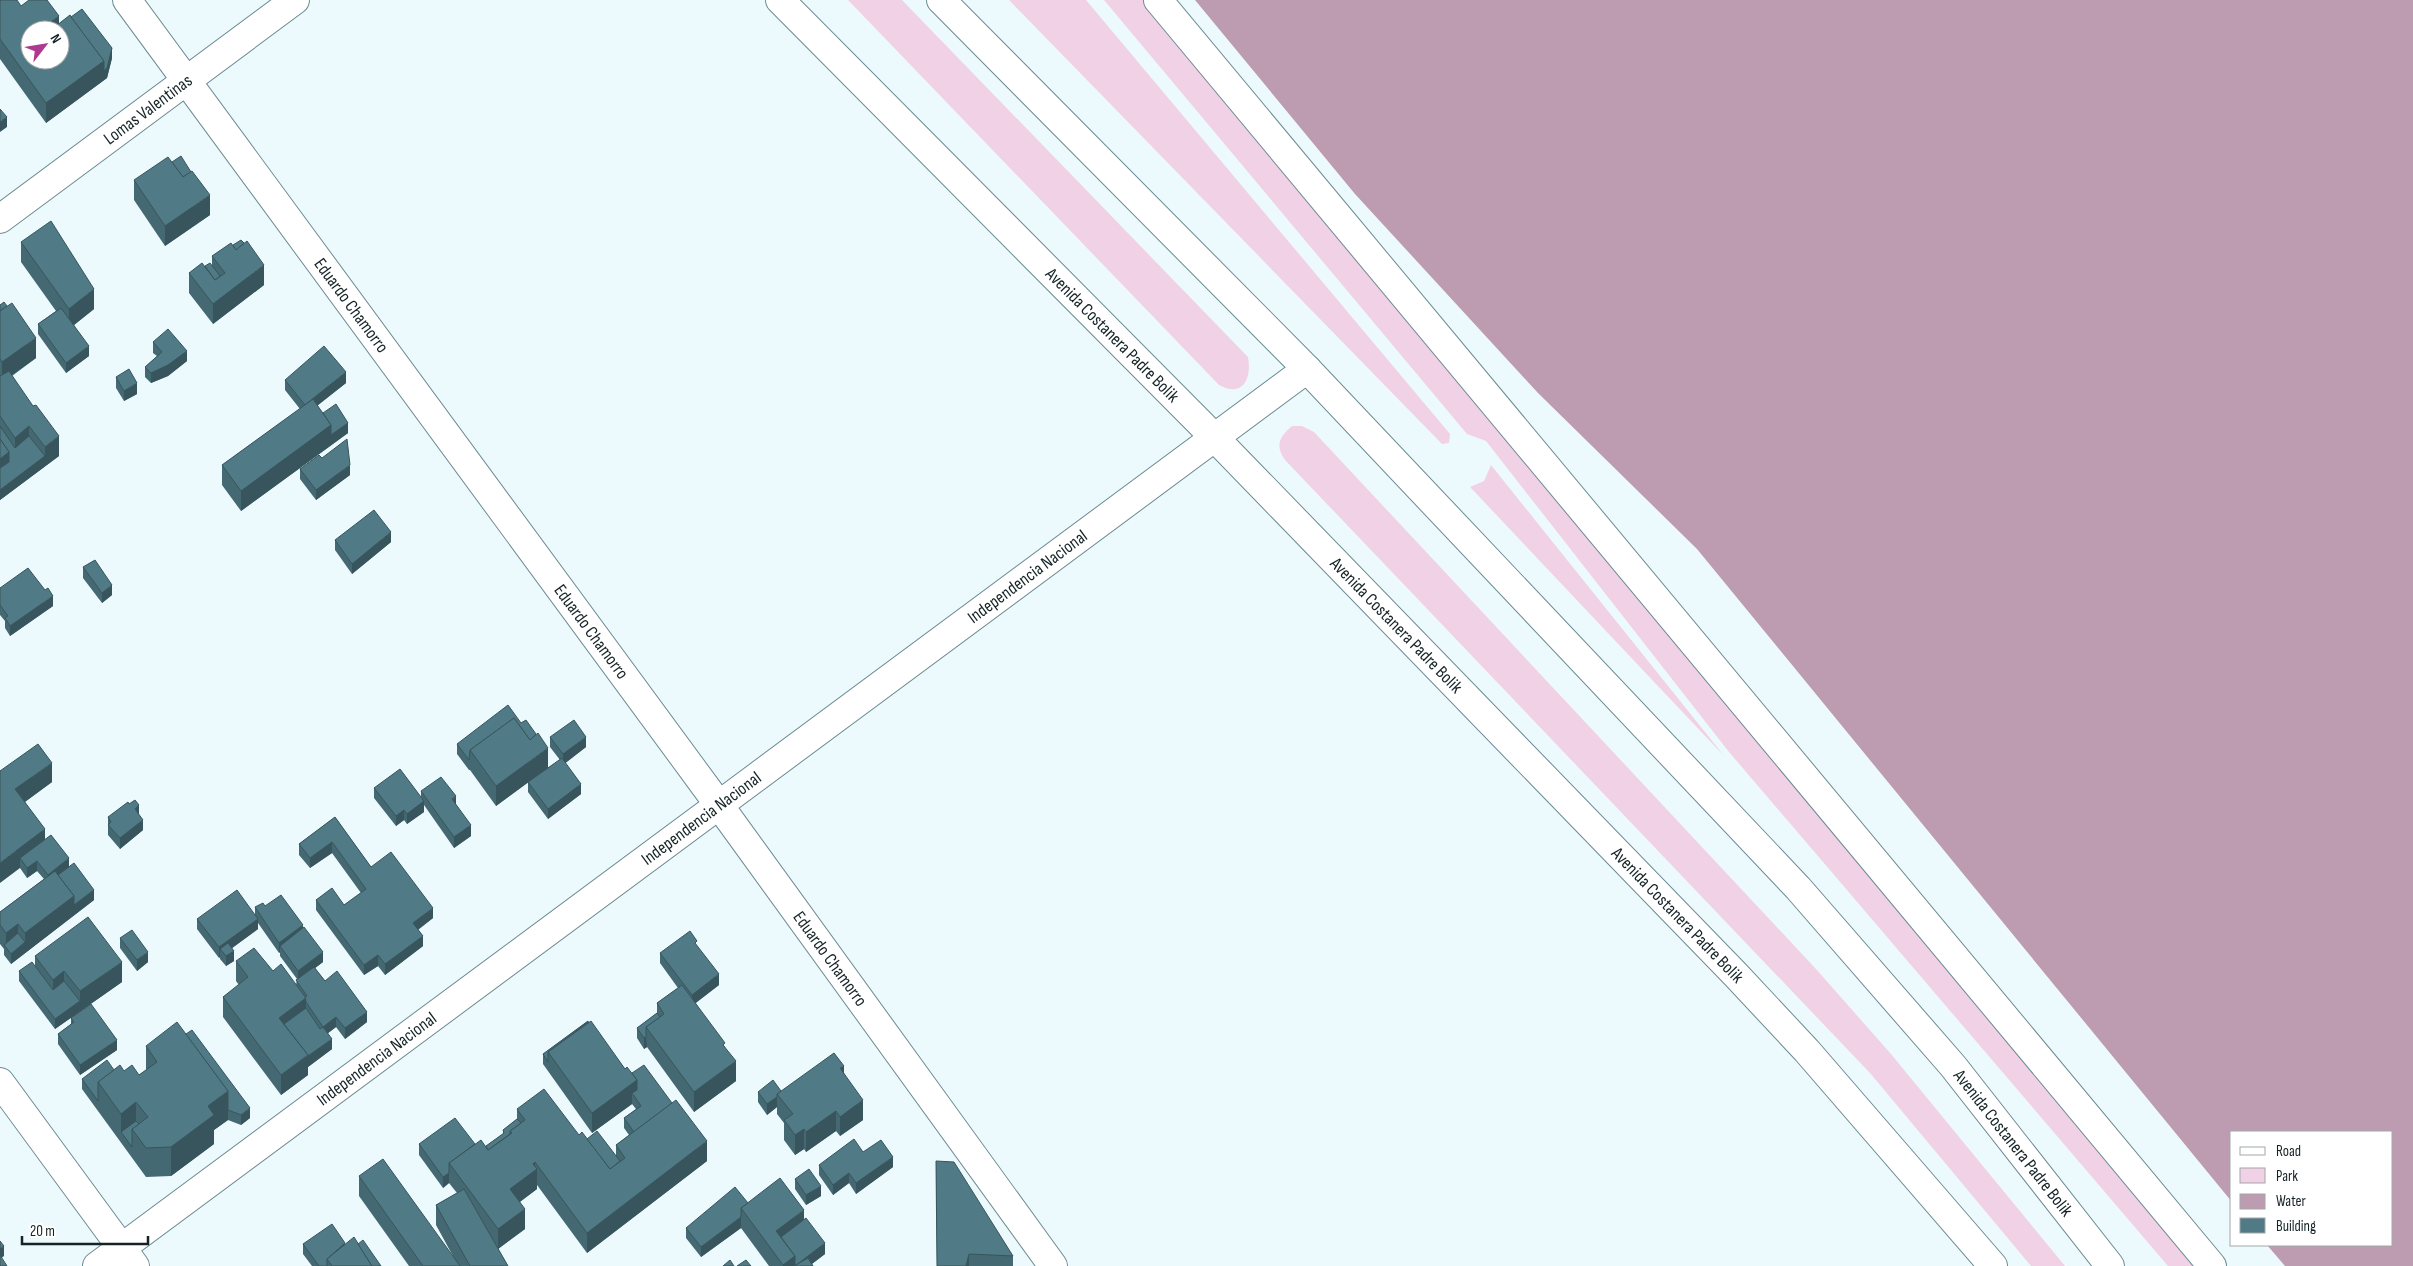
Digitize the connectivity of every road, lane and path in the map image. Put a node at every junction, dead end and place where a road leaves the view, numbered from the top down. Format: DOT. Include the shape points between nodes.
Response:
graph roads {
  1 [pos="127,0"];
  2 [pos="295,0"];
  3 [pos="780,0"];
  4 [pos="941,0"];
  5 [pos="1158,0"];
  6 [pos="187,82"];
  7 [pos="0,220"];
  8 [pos="1307,369"];
  9 [pos="1214,437"];
  10 [pos="719,805"];
  11 [pos="0,1082"];
  12 [pos="128,1257"];
  13 [pos="97,1266"];
  14 [pos="1053,1266"];
  15 [pos="1992,1266"];
  16 [pos="2110,1266"];
  17 [pos="2212,1266"];
  1 -- 6 [label="street, Eduardo Chamorro"];
  2 -- 6 [label="street, Lomas Valentinas"];
  3 -- 9 [label="street, Avenida Costanera Padre Bolik"];
  4 -- 8 [label="street, Avenida Costanera Padre Bolik"];
  5 -- 17 [label="street"];
  6 -- 7 [label="street, Lomas Valentinas"];
  6 -- 10 [label="street, Eduardo Chamorro"];
  8 -- 9 [label="street, Independencia Nacional"];
  8 -- 16 [label="street, Avenida Costanera Padre Bolik" via="1865,963 1953,1066"];
  9 -- 10 [label="street, Independencia Nacional"];
  9 -- 15 [label="street, Avenida Costanera Padre Bolik" via="1743,982 1807,1051"];
  10 -- 12 [label="street, Independencia Nacional"];
  10 -- 14 [label="street, Eduardo Chamorro"];
  11 -- 12 [label="street"];
  12 -- 13 [label="street, Independencia Nacional"];
}
